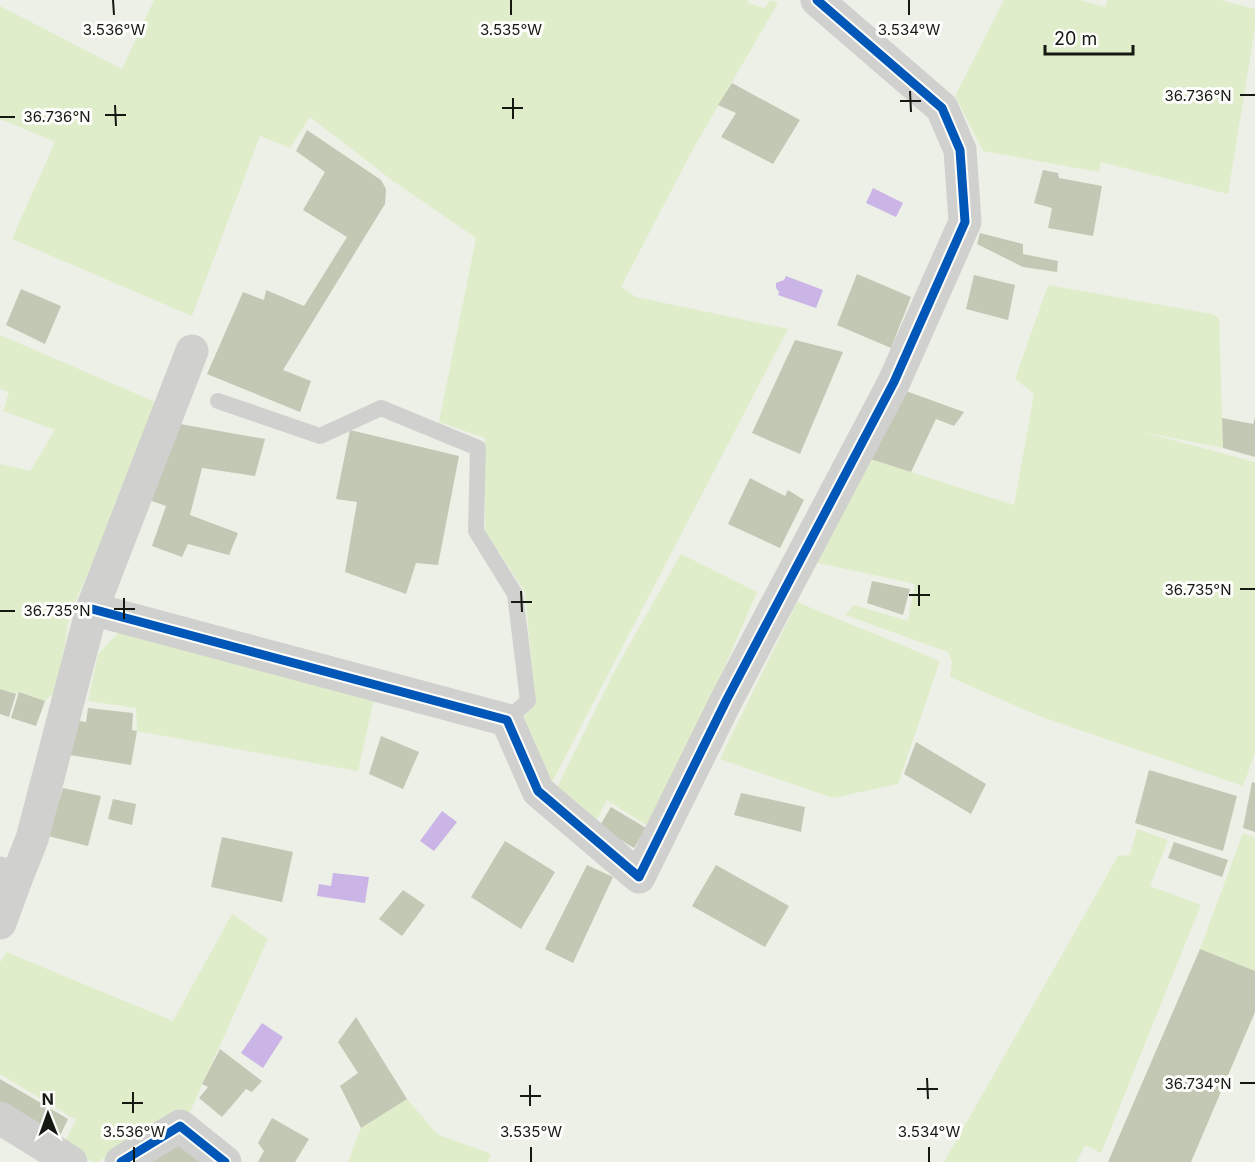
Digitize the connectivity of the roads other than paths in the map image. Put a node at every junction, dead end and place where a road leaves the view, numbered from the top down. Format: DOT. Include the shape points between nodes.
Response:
graph roads {
  1 [pos="817,0"];
  2 [pos="192,351"];
  3 [pos="218,401"];
  4 [pos="92,609"];
  5 [pos="507,720"];
  6 [pos="8,876"];
  7 [pos="0,923"];
  8 [pos="0,1118"];
  9 [pos="71,1162"];
  10 [pos="121,1162"];
  11 [pos="225,1162"];
  1 -- 5 [label="street" via="942,108 960,150 965,222 894,382 727,699 639,877 538,791"];
  2 -- 4 [label="street"];
  3 -- 5 [label="lane" via="320,436 381,408 478,448 476,531 515,594 528,701"];
  4 -- 5 [label="street"];
  4 -- 6 [label="street" via="32,839"];
  6 -- 7 [label="street"];
  8 -- 9 [label="street"];
  10 -- 11 [label="street" via="180,1126"];
}
